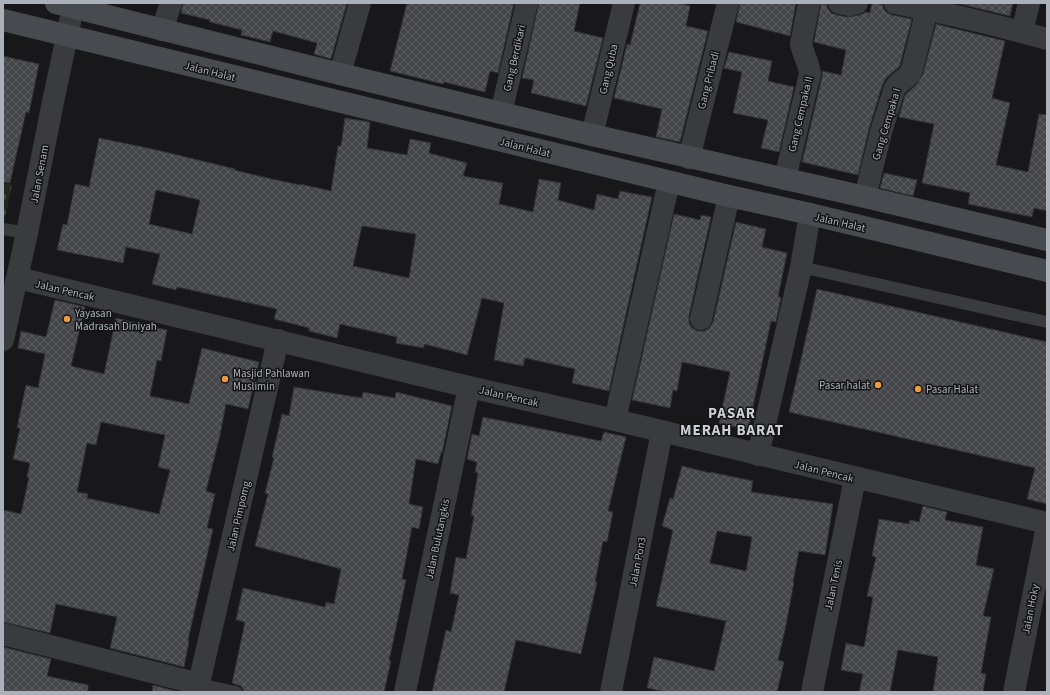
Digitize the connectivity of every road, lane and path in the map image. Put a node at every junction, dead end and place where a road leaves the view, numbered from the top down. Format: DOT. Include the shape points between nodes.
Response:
graph roads {
  1 [pos="171,3"];
  2 [pos="360,3"];
  3 [pos="527,3"];
  4 [pos="624,3"];
  5 [pos="728,3"];
  6 [pos="809,3"];
  7 [pos="839,3"];
  8 [pos="857,3"];
  9 [pos="895,3"];
  10 [pos="1029,3"];
  11 [pos="68,4"];
  12 [pos="927,9"];
  13 [pos="3,20"];
  14 [pos="162,30"];
  15 [pos="1022,32"];
  16 [pos="67,36"];
  17 [pos="1047,39"];
  18 [pos="340,74"];
  19 [pos="501,113"];
  20 [pos="592,135"];
  21 [pos="689,158"];
  22 [pos="785,179"];
  23 [pos="669,182"];
  24 [pos="729,196"];
  25 [pos="865,197"];
  26 [pos="810,214"];
  27 [pos="3,229"];
  28 [pos="27,233"];
  29 [pos="1047,240"];
  30 [pos="801,267"];
  31 [pos="1047,271"];
  32 [pos="18,278"];
  33 [pos="701,319"];
  34 [pos="1047,322"];
  35 [pos="3,340"];
  36 [pos="278,340"];
  37 [pos="469,387"];
  38 [pos="615,420"];
  39 [pos="662,431"];
  40 [pos="758,455"];
  41 [pos="855,478"];
  42 [pos="1047,525"];
  43 [pos="3,634"];
  44 [pos="198,688"];
  45 [pos="236,692"];
  46 [pos="405,692"];
  47 [pos="611,692"];
  48 [pos="812,692"];
  49 [pos="1014,692"];
  1 -- 14 [label="street"];
  2 -- 18 [label="street"];
  3 -- 19 [label="street, Gang Berdikari"];
  4 -- 20 [label="street, Gang Quba"];
  5 -- 21 [label="street, Gang Pribadi"];
  6 -- 22 [label="street, Gang Cempaka II" via="801,44 810,67 810,74"];
  7 -- 8 [label="street"];
  9 -- 12 [label="street"];
  10 -- 15 [label="street"];
  11 -- 14 [label="main road"];
  11 -- 16 [label="street, Jalan Senam"];
  12 -- 15 [label="street"];
  12 -- 25 [label="street, Gang Cempaka I" via="912,69 894,90"];
  13 -- 16 [label="main road, Jalan Halat"];
  14 -- 18 [label="main road"];
  15 -- 17 [label="street"];
  16 -- 23 [label="main road, Jalan Halat"];
  16 -- 28 [label="street, Jalan Senam"];
  18 -- 19 [label="main road"];
  19 -- 20 [label="main road"];
  20 -- 21 [label="main road"];
  21 -- 22 [label="main road"];
  22 -- 25 [label="main road"];
  23 -- 24 [label="main road, Jalan Halat"];
  23 -- 38 [label="street"];
  24 -- 26 [label="main road, Jalan Halat"];
  24 -- 33 [label="street"];
  25 -- 29 [label="main road"];
  26 -- 30 [label="street"];
  26 -- 31 [label="main road, Jalan Halat"];
  27 -- 28 [label="lane"];
  28 -- 32 [label="street, Jalan Senam"];
  30 -- 34 [label="lane"];
  30 -- 40 [label="street"];
  32 -- 35 [label="street, Jalan Senam"];
  32 -- 36 [label="street, Jalan Pencak"];
  36 -- 37 [label="street, Jalan Pencak"];
  36 -- 44 [label="street, Jalan Pimpomg"];
  37 -- 38 [label="street, Jalan Pencak"];
  37 -- 46 [label="street, Jalan Bulutangkis"];
  38 -- 39 [label="street, Jalan Pencak"];
  39 -- 40 [label="street, Jalan Pencak"];
  39 -- 47 [label="street, Jalan Pon3"];
  40 -- 41 [label="street, Jalan Pencak"];
  41 -- 42 [label="street, Jalan Pencak"];
  41 -- 48 [label="street, Jalan Tenis"];
  42 -- 49 [label="street, Jalan Hoky"];
  43 -- 44 [label="street"];
  44 -- 45 [label="lane"];
}
